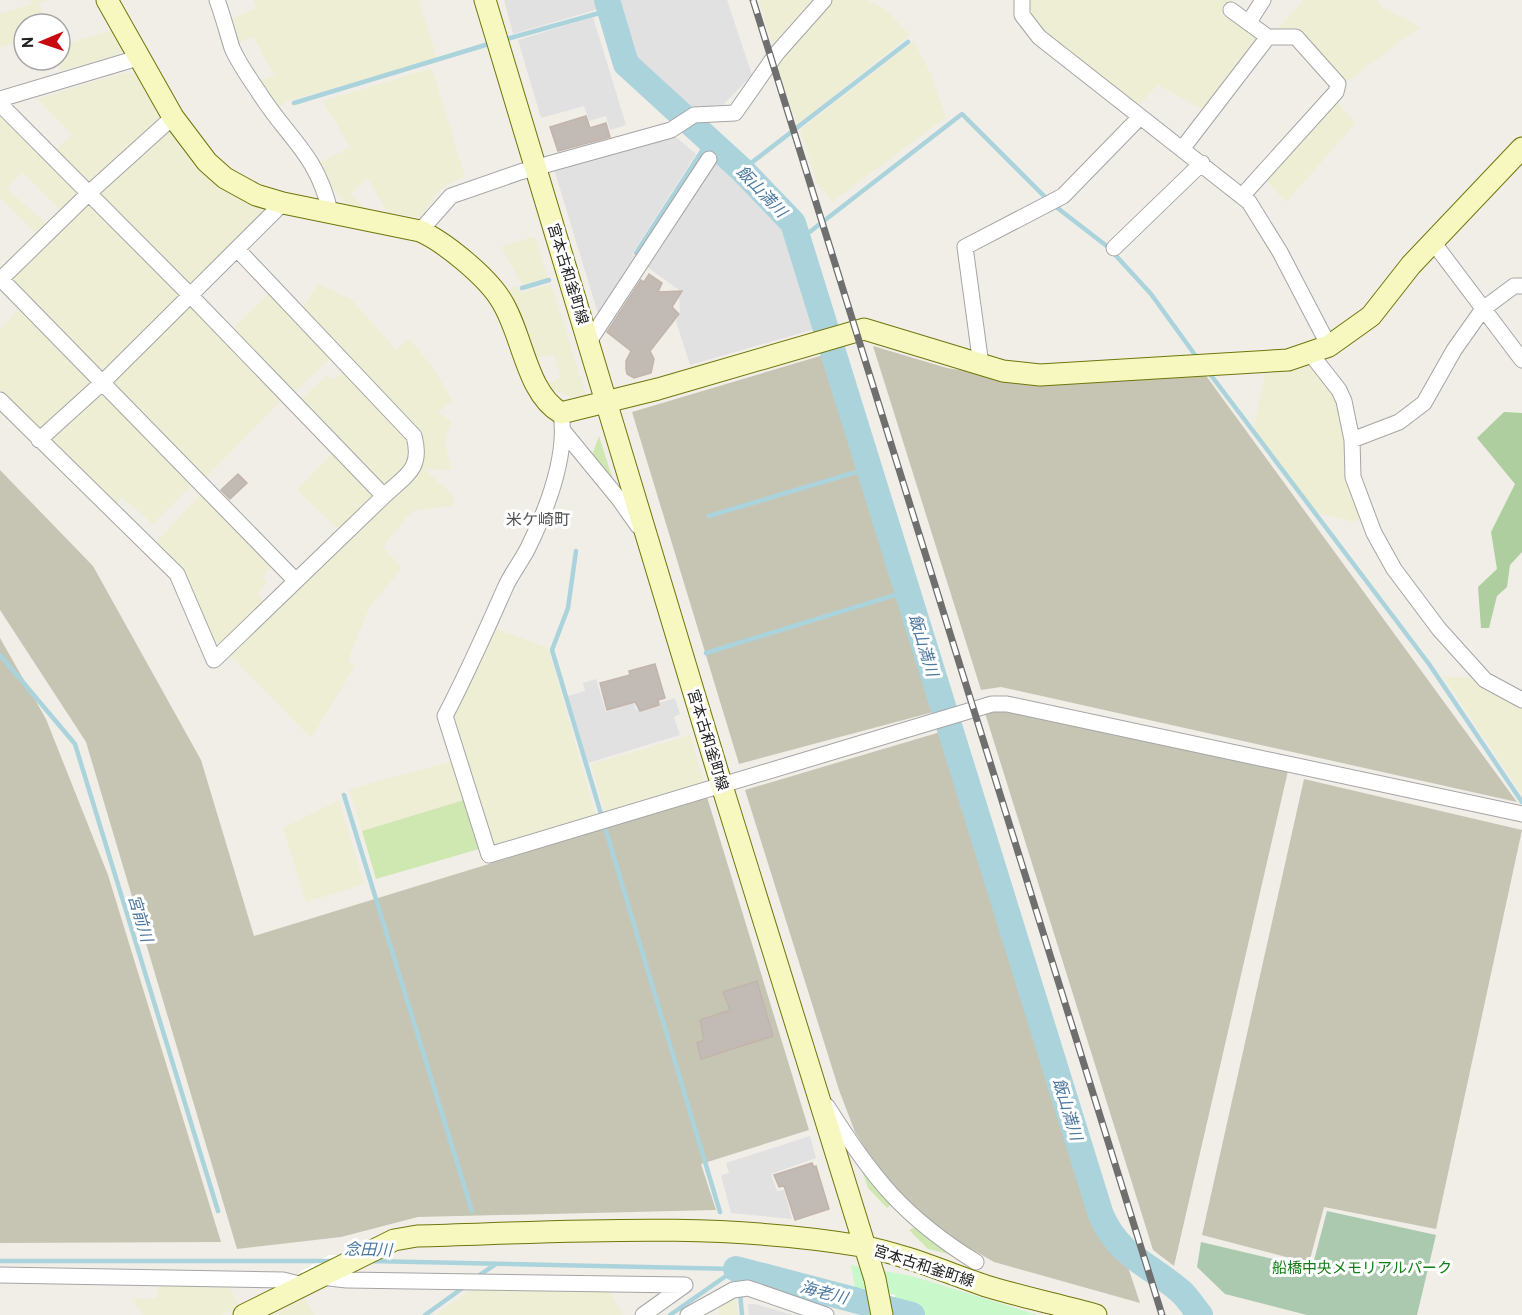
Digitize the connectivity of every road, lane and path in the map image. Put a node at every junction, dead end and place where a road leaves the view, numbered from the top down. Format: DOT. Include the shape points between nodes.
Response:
graph roads {
  1 [pos="107,0"];
  2 [pos="216,0"];
  3 [pos="484,0"];
  4 [pos="824,0"];
  5 [pos="1263,0"];
  6 [pos="1022,2"];
  7 [pos="1231,10"];
  8 [pos="1249,22"];
  9 [pos="1268,37"];
  10 [pos="141,57"];
  11 [pos="1,96"];
  12 [pos="173,117"];
  13 [pos="1140,117"];
  14 [pos="1522,148"];
  15 [pos="1182,149"];
  16 [pos="709,159"];
  17 [pos="1202,163"];
  18 [pos="536,168"];
  19 [pos="89,193"];
  20 [pos="1242,196"];
  21 [pos="283,203"];
  22 [pos="330,211"];
  23 [pos="420,231"];
  24 [pos="1433,242"];
  25 [pos="1114,248"];
  26 [pos="237,249"];
  27 [pos="0,279"];
  28 [pos="1522,286"];
  29 [pos="190,295"];
  30 [pos="1483,309"];
  31 [pos="588,343"];
  32 [pos="1329,346"];
  33 [pos="1310,353"];
  34 [pos="1522,360"];
  35 [pos="981,365"];
  36 [pos="103,382"];
  37 [pos="0,400"];
  38 [pos="607,402"];
  39 [pos="566,429"];
  40 [pos="39,440"];
  41 [pos="1352,440"];
  42 [pos="384,496"];
  43 [pos="650,548"];
  44 [pos="296,581"];
  45 [pos="1522,700"];
  46 [pos="722,786"];
  47 [pos="1522,814"];
  48 [pos="818,1092"];
  49 [pos="864,1247"];
  50 [pos="976,1262"];
  51 [pos="0,1275"];
  52 [pos="316,1278"];
  53 [pos="252,1313"];
  54 [pos="643,1315"];
  55 [pos="688,1315"];
  56 [pos="826,1315"];
  57 [pos="882,1315"];
  58 [pos="1096,1315"];
  1 -- 10 [label="street"];
  2 -- 22 [label="street" via="233,48 259,93 308,154 325,189"];
  3 -- 18 [label="street, 宮本古和釜町線"];
  4 -- 18 [label="street" via="777,53 735,113 694,115 671,130"];
  5 -- 8 [label="street"];
  6 -- 13 [label="street" via="1022,15 1039,38"];
  7 -- 8 [label="street"];
  8 -- 9 [label="street"];
  9 -- 15 [label="street"];
  9 -- 20 [label="street" via="1296,37 1338,84 1336,92"];
  10 -- 11 [label="street"];
  10 -- 12 [label="street"];
  11 -- 19 [label="street"];
  12 -- 19 [label="street"];
  12 -- 21 [label="street" via="207,162 225,178 256,195"];
  13 -- 15 [label="street"];
  13 -- 35 [label="street" via="1063,196 965,247"];
  14 -- 24 [label="street"];
  15 -- 17 [label="street"];
  16 -- 31 [label="street"];
  17 -- 20 [label="street"];
  17 -- 25 [label="street"];
  18 -- 23 [label="street" via="451,196"];
  18 -- 31 [label="street, 宮本古和釜町線"];
  19 -- 27 [label="street"];
  19 -- 29 [label="street"];
  20 -- 32 [label="street" via="1280,252"];
  21 -- 22 [label="street"];
  21 -- 26 [label="street"];
  22 -- 23 [label="street"];
  23 -- 39 [label="street" via="463,261 501,299 539,393"];
  24 -- 30 [label="street"];
  24 -- 32 [label="street" via="1371,316"];
  26 -- 29 [label="street"];
  26 -- 42 [label="street" via="414,436 418,450 416,466"];
  27 -- 36 [label="street"];
  28 -- 30 [label="street" via="1514,286"];
  29 -- 36 [label="street"];
  29 -- 42 [label="street"];
  30 -- 34 [label="street"];
  30 -- 41 [label="street" via="1424,403 1399,422"];
  31 -- 38 [label="street, 宮本古和釜町線"];
  32 -- 33 [label="street"];
  33 -- 35 [label="street" via="1288,360 1063,374 1012,372"];
  33 -- 41 [label="street" via="1339,390"];
  35 -- 38 [label="street" via="872,330 855,329"];
  36 -- 40 [label="street"];
  36 -- 44 [label="street"];
  37 -- 40 [label="street"];
  38 -- 39 [label="street"];
  38 -- 43 [label="street, 宮本古和釜町線"];
  39 -- 43 [label="street"];
  39 -- 46 [label="street" via="555,475 528,548 506,585 479,651 445,716 489,855"];
  40 -- 44 [label="street" via="177,574 214,660"];
  41 -- 45 [label="street" via="1353,477 1374,533 1394,569 1439,629 1485,680"];
  42 -- 44 [label="street"];
  43 -- 46 [label="street, 宮本古和釜町線"];
  46 -- 47 [label="street" via="956,713 1007,704"];
  46 -- 48 [label="street, 宮本古和釜町線"];
  48 -- 49 [label="street, 宮本古和釜町線"];
  48 -- 50 [label="street" via="878,1181 920,1224"];
  49 -- 52 [label="street" via="724,1233 602,1231 417,1236 394,1240"];
  49 -- 57 [label="street"];
  49 -- 58 [label="street, 宮本古和釜町線"];
  51 -- 52 [label="street"];
  52 -- 53 [label="street"];
  52 -- 54 [label="street" via="685,1285"];
  55 -- 56 [label="street" via="733,1290 748,1288"];
}
